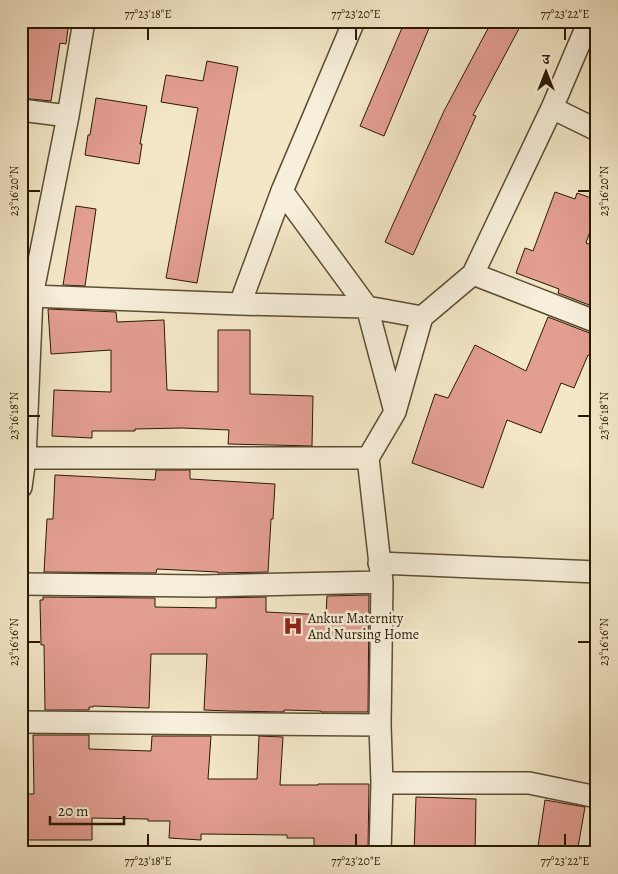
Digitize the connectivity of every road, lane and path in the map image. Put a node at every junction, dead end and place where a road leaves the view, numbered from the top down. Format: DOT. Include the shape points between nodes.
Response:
graph roads {
  1 [pos="84,21"];
  2 [pos="354,21"];
  3 [pos="589,21"];
  4 [pos="552,108"];
  5 [pos="21,110"];
  6 [pos="68,116"];
  7 [pos="597,130"];
  8 [pos="282,191"];
  9 [pos="472,274"];
  10 [pos="27,288"];
  11 [pos="240,304"];
  12 [pos="367,307"];
  13 [pos="422,317"];
  14 [pos="597,322"];
  15 [pos="395,412"];
  16 [pos="24,458"];
  17 [pos="368,458"];
  18 [pos="21,487"];
  19 [pos="381,572"];
  20 [pos="597,572"];
  21 [pos="21,584"];
  22 [pos="21,722"];
  23 [pos="380,725"];
  24 [pos="382,783"];
  25 [pos="597,797"];
  26 [pos="380,853"];
  1 -- 6 [label="street"];
  2 -- 8 [label="street"];
  3 -- 4 [label="street"];
  4 -- 7 [label="street"];
  4 -- 9 [label="street"];
  5 -- 6 [label="street"];
  6 -- 10 [label="street"];
  8 -- 11 [label="street"];
  8 -- 12 [label="street"];
  9 -- 13 [label="street"];
  9 -- 14 [label="street"];
  10 -- 11 [label="street"];
  10 -- 16 [label="street"];
  11 -- 12 [label="street"];
  12 -- 13 [label="street"];
  12 -- 15 [label="street"];
  13 -- 15 [label="street"];
  15 -- 17 [label="street"];
  16 -- 17 [label="street"];
  16 -- 18 [label="street"];
  17 -- 19 [label="street"];
  19 -- 20 [label="street"];
  19 -- 21 [label="street" via="204,586"];
  19 -- 23 [label="street"];
  22 -- 23 [label="street"];
  23 -- 24 [label="street"];
  24 -- 25 [label="street" via="529,783"];
  24 -- 26 [label="street"];
}
